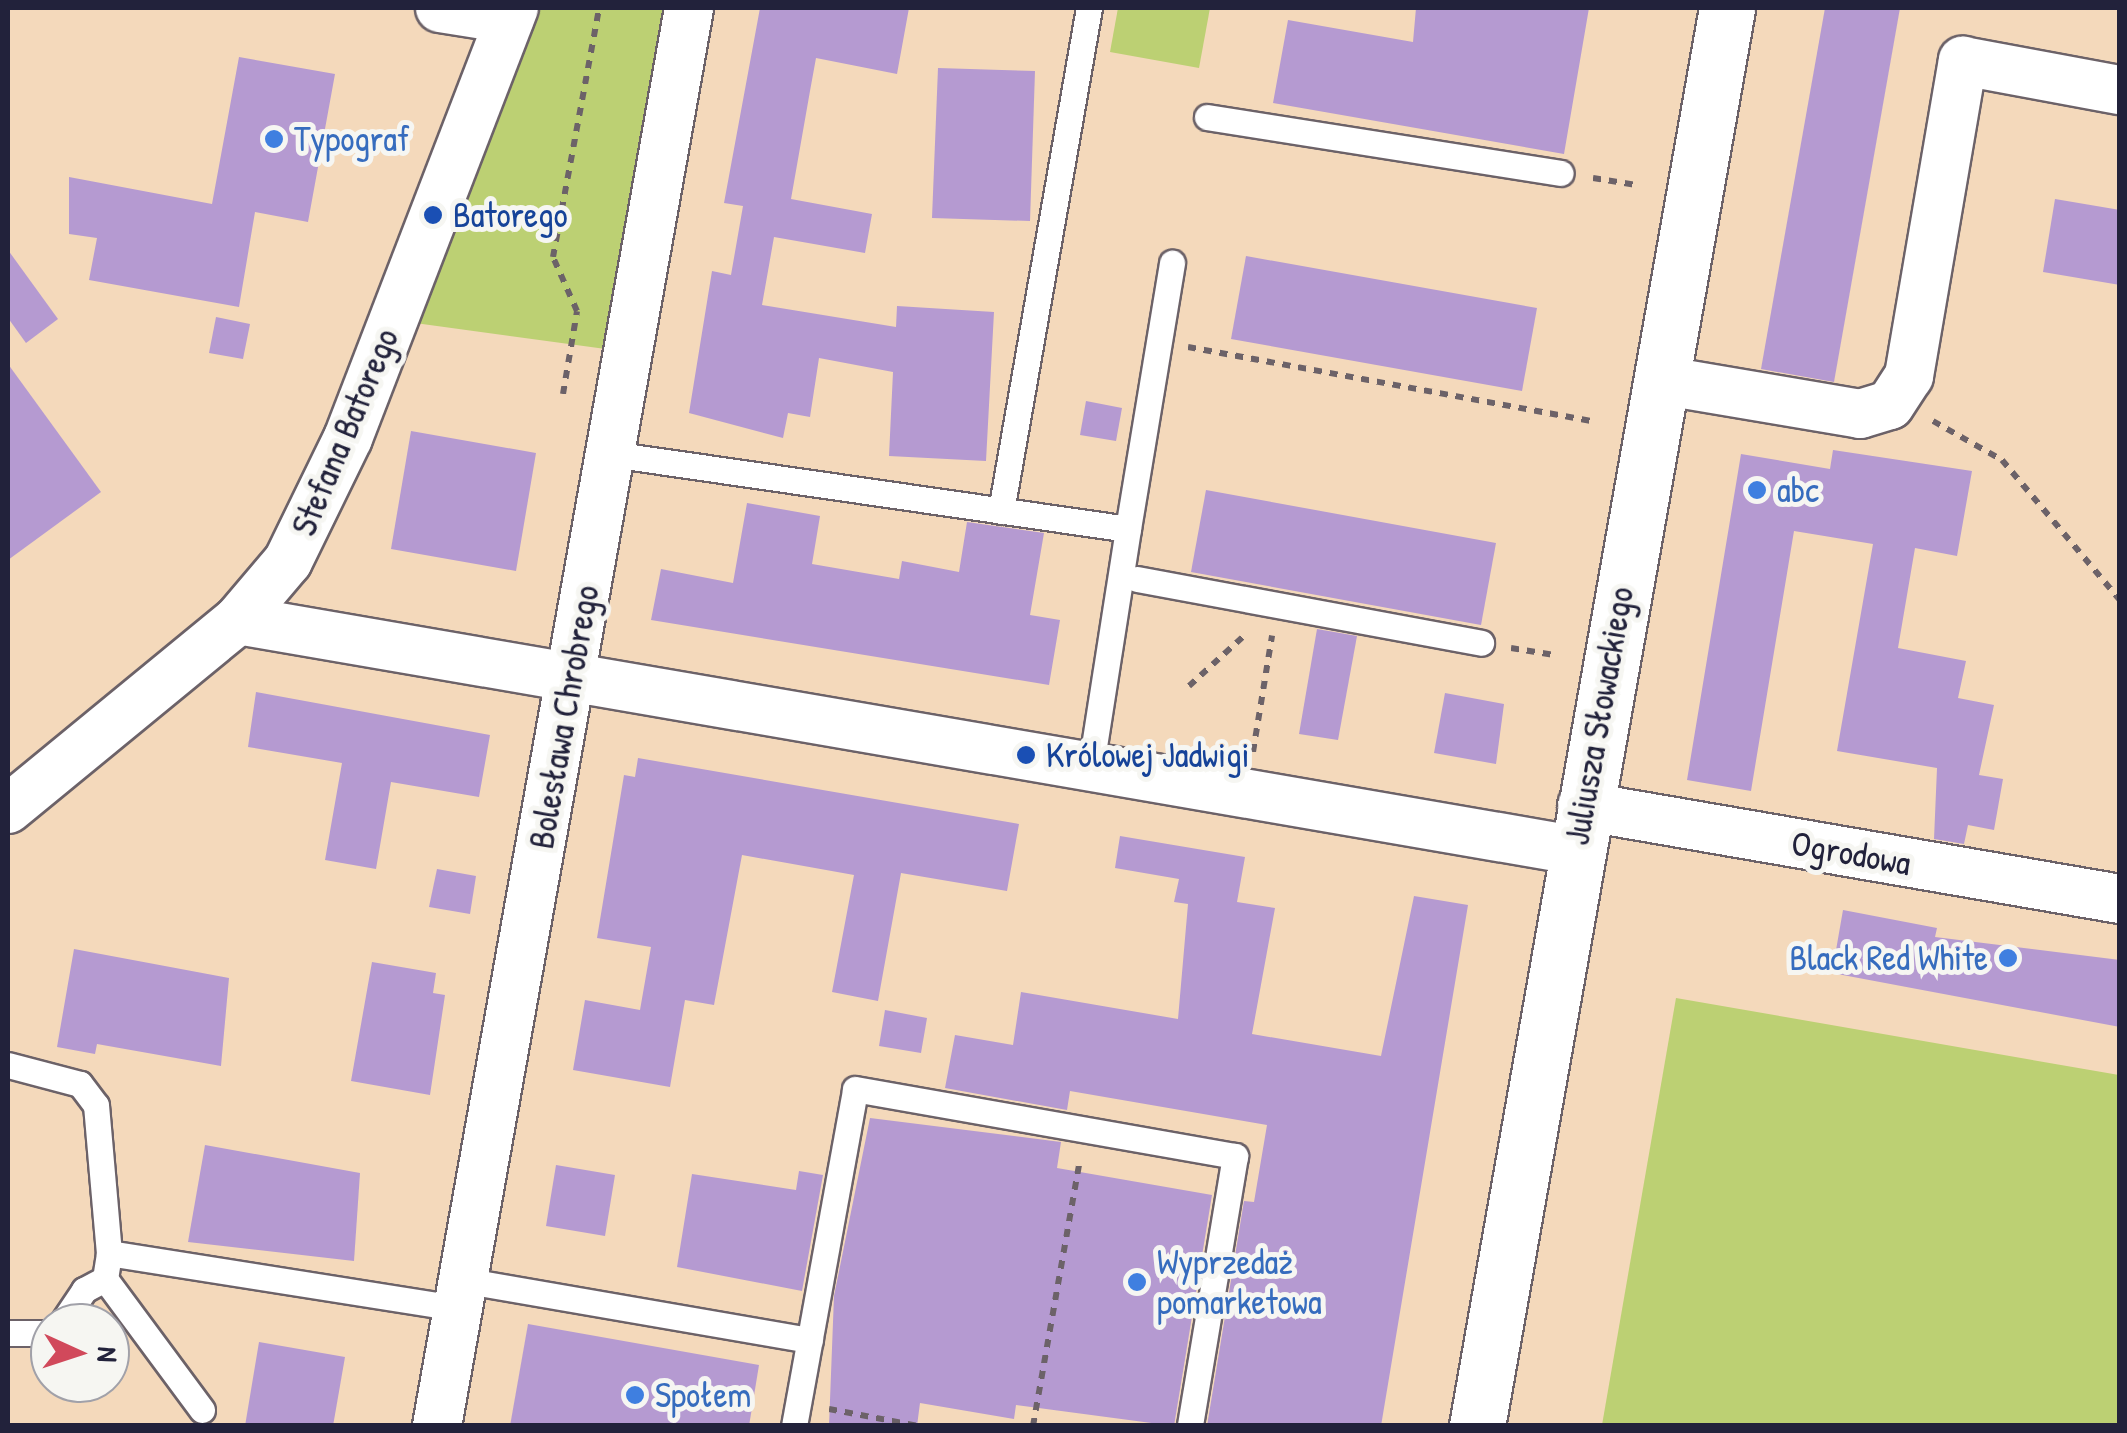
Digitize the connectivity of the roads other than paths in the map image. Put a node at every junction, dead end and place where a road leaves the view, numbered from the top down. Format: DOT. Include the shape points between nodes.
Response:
graph roads {
  1 [pos="440,8"];
  2 [pos="689,8"];
  3 [pos="1089,8"];
  4 [pos="1727,8"];
  5 [pos="512,13"];
  6 [pos="2120,90"];
  7 [pos="1207,117"];
  8 [pos="1561,173"];
  9 [pos="1172,263"];
  10 [pos="1660,380"];
  11 [pos="611,454"];
  12 [pos="1001,511"];
  13 [pos="1128,529"];
  14 [pos="1137,580"];
  15 [pos="238,620"];
  16 [pos="1481,643"];
  17 [pos="572,680"];
  18 [pos="1091,766"];
  19 [pos="8,809"];
  20 [pos="1578,828"];
  21 [pos="2120,899"];
  22 [pos="8,1065"];
  23 [pos="107,1266"];
  24 [pos="460,1294"];
  25 [pos="75,1303"];
  26 [pos="810,1340"];
  27 [pos="202,1410"];
  28 [pos="796,1414"];
  29 [pos="437,1426"];
  30 [pos="1190,1426"];
  31 [pos="1477,1426"];
  1 -- 5 [label="street"];
  2 -- 11 [label="street, Bolesława Chrobrego"];
  3 -- 12 [label="lane"];
  4 -- 10 [label="street, Juliusza Słowackiego"];
  5 -- 15 [label="street, Stefana Batorego" via="314,519"];
  6 -- 10 [label="street" via="1963,61 1909,376 1890,405 1860,414"];
  7 -- 8 [label="lane"];
  9 -- 13 [label="lane"];
  10 -- 20 [label="street, Juliusza Słowackiego"];
  11 -- 12 [label="lane"];
  11 -- 17 [label="street, Bolesława Chrobrego"];
  12 -- 13 [label="lane"];
  13 -- 18 [label="lane"];
  14 -- 16 [label="lane"];
  15 -- 17 [label="street"];
  15 -- 19 [label="street, Stefana Batorego"];
  17 -- 18 [label="street"];
  17 -- 24 [label="street, Bolesława Chrobrego"];
  18 -- 20 [label="street"];
  20 -- 21 [label="street, Ogrodowa"];
  20 -- 31 [label="street, Juliusza Słowackiego"];
  22 -- 23 [label="lane" via="80,1084 96,1105"];
  23 -- 24 [label="lane"];
  23 -- 25 [label="lane"];
  23 -- 27 [label="lane"];
  24 -- 26 [label="lane"];
  24 -- 29 [label="street, Bolesława Chrobrego"];
  26 -- 28 [label="lane"];
  26 -- 30 [label="lane" via="855,1089 1235,1156"];
}
